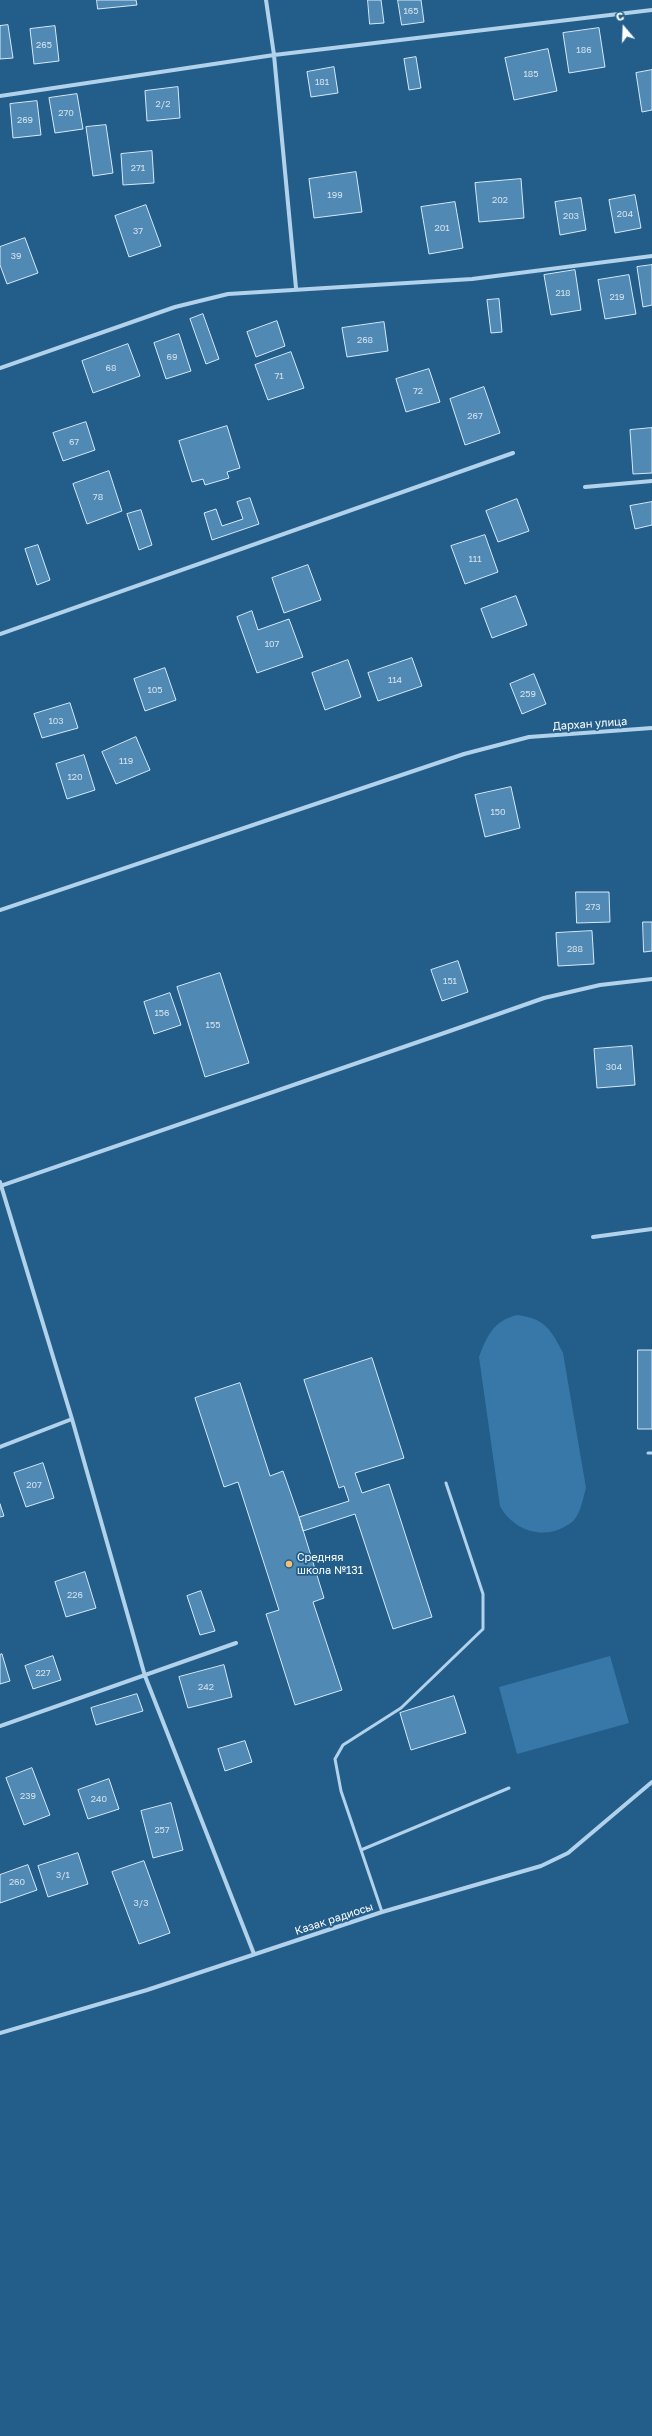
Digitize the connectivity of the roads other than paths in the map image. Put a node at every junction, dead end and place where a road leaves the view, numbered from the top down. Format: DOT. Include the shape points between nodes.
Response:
graph roads {
  1 [pos="266,0"];
  2 [pos="652,10"];
  3 [pos="274,55"];
  4 [pos="0,96"];
  5 [pos="652,256"];
  6 [pos="296,288"];
  7 [pos="0,368"];
  8 [pos="513,453"];
  9 [pos="652,481"];
  10 [pos="585,488"];
  11 [pos="0,634"];
  12 [pos="652,728"];
  13 [pos="0,910"];
  14 [pos="652,979"];
  15 [pos="0,1185"];
  16 [pos="652,1229"];
  17 [pos="593,1237"];
  18 [pos="72,1419"];
  19 [pos="0,1447"];
  20 [pos="652,1453"];
  21 [pos="648,1454"];
  22 [pos="446,1483"];
  23 [pos="236,1643"];
  24 [pos="145,1676"];
  25 [pos="0,1726"];
  26 [pos="652,1782"];
  27 [pos="510,1788"];
  28 [pos="361,1850"];
  29 [pos="382,1912"];
  30 [pos="254,1954"];
  31 [pos="0,2033"];
  1 -- 3 [label="street"];
  2 -- 3 [label="street"];
  3 -- 4 [label="street"];
  3 -- 6 [label="street"];
  5 -- 6 [label="street" via="472,279"];
  6 -- 7 [label="street" via="228,294 175,307"];
  8 -- 11 [label="street"];
  9 -- 10 [label="street"];
  12 -- 13 [label="street, Дархан улица" via="529,738 464,754"];
  14 -- 15 [label="street" via="600,985 519,1005"];
  15 -- 18 [label="street"];
  16 -- 17 [label="street"];
  18 -- 19 [label="street"];
  18 -- 24 [label="street"];
  20 -- 21 [label="lane"];
  22 -- 28 [label="lane" via="483,1594 483,1629 401,1708 343,1745 335,1759 341,1791"];
  23 -- 24 [label="street"];
  24 -- 25 [label="street"];
  24 -- 30 [label="street"];
  26 -- 29 [label="street, Казак радиосы" via="568,1853 541,1866"];
  27 -- 28 [label="lane"];
  28 -- 29 [label="lane"];
  29 -- 30 [label="street, Казак радиосы"];
  30 -- 31 [label="street, Казак радиосы" via="147,1990"];
}
